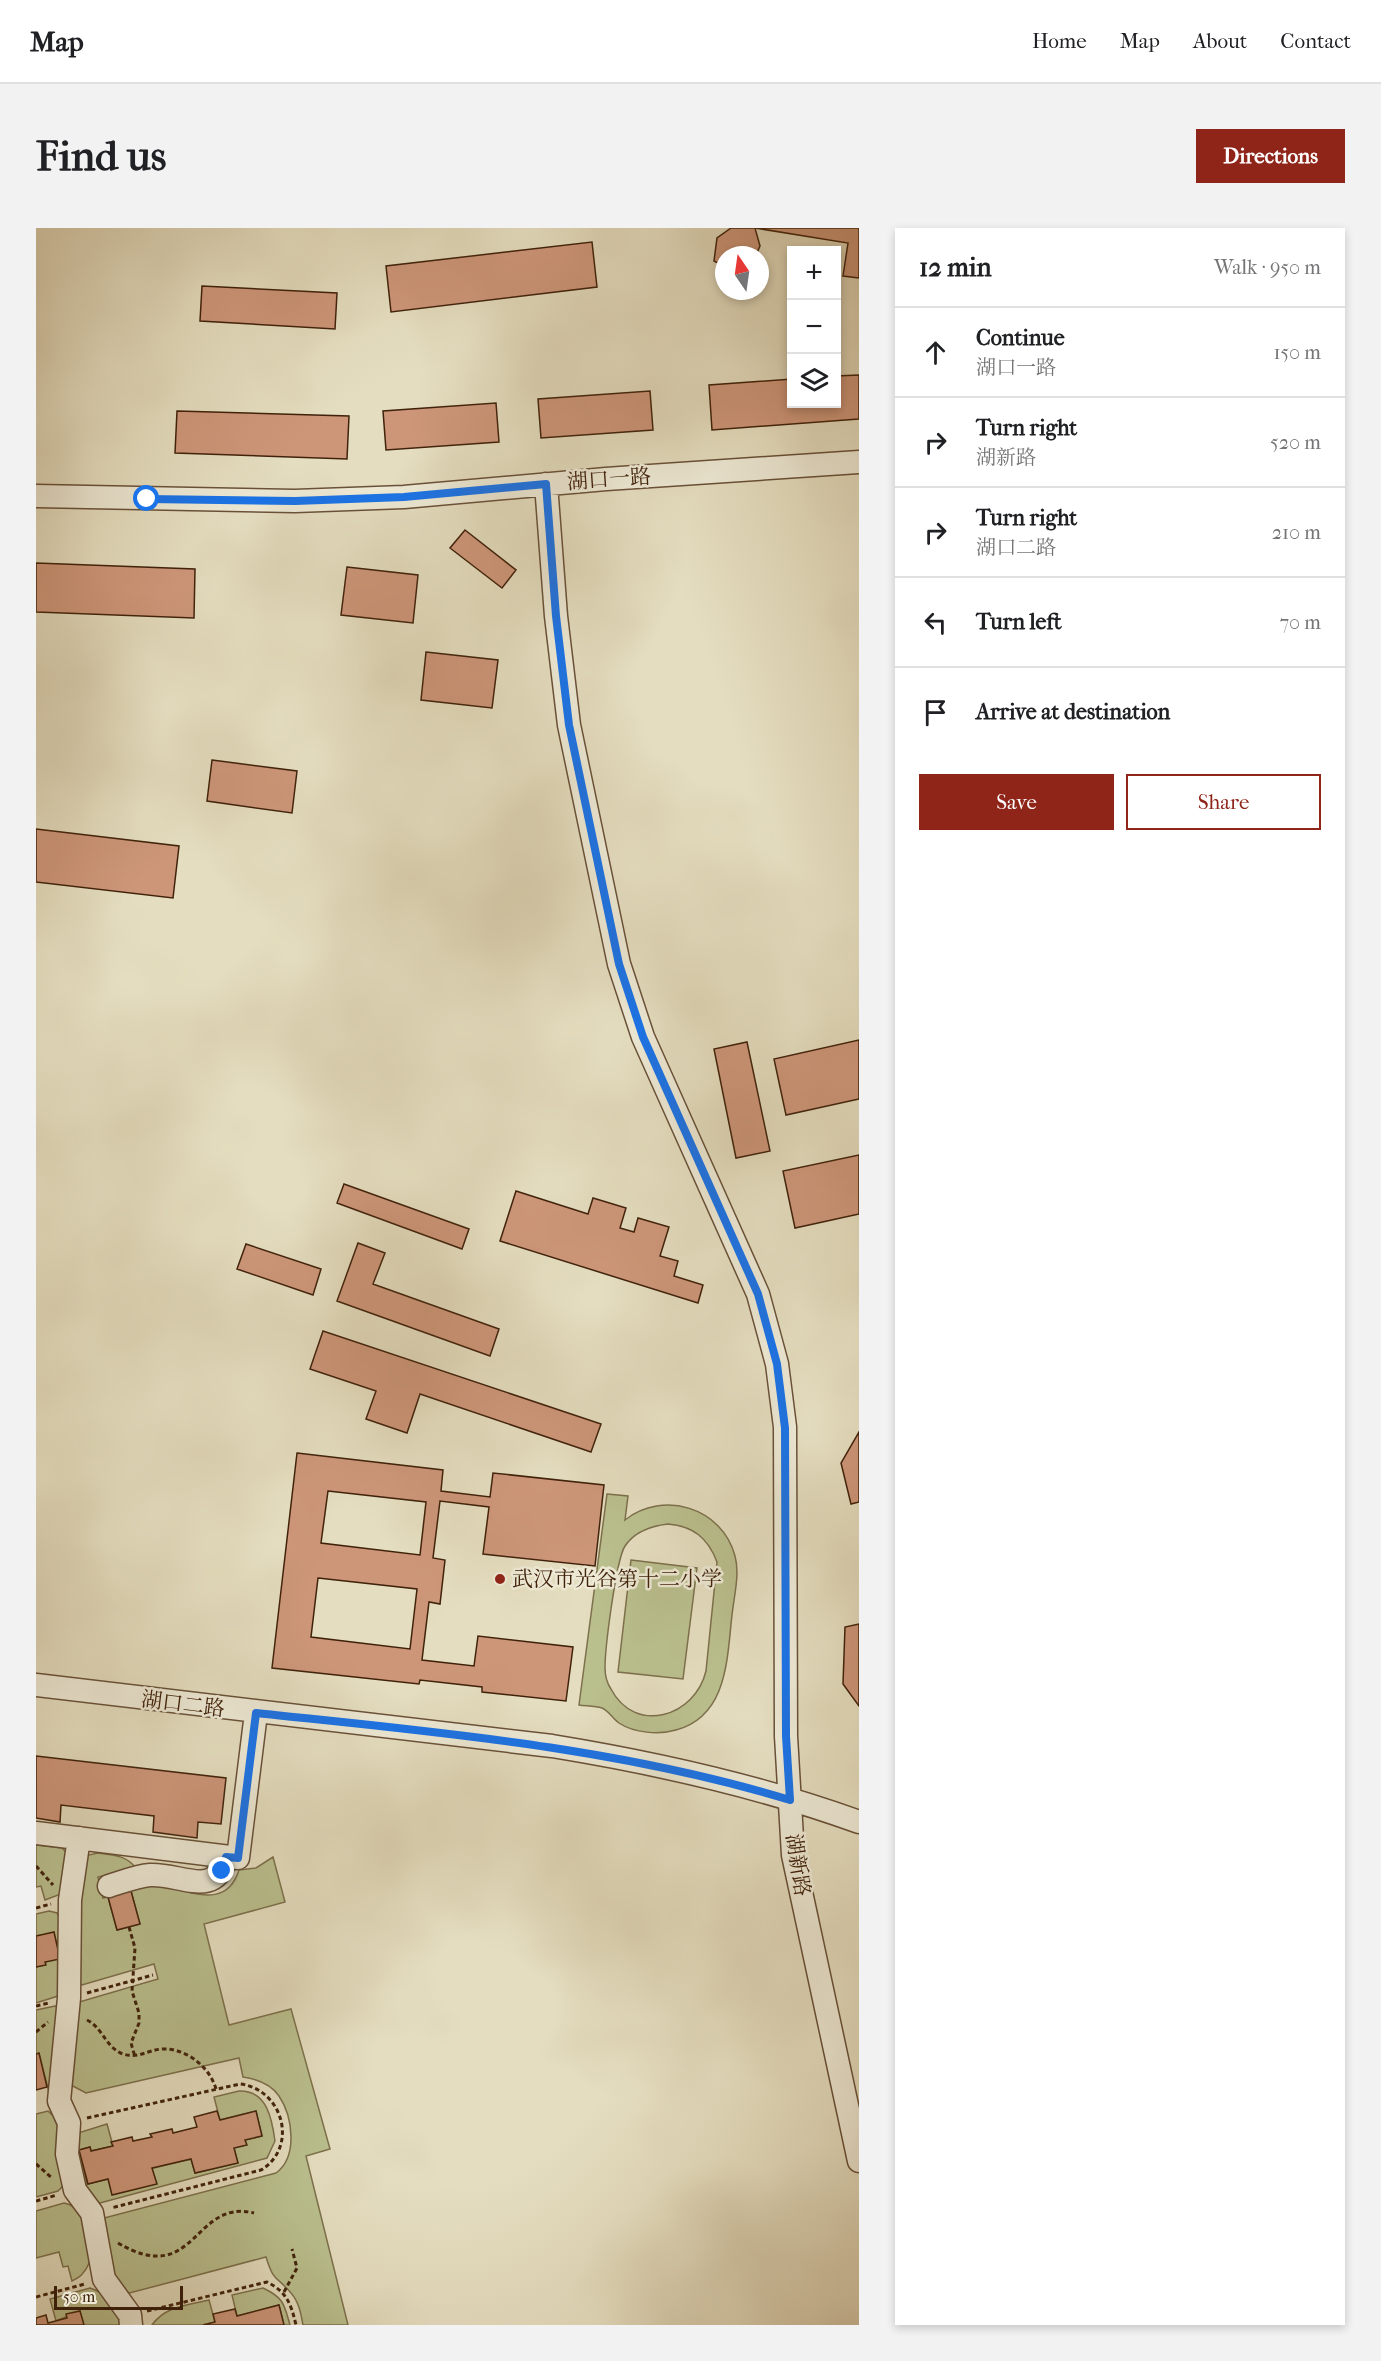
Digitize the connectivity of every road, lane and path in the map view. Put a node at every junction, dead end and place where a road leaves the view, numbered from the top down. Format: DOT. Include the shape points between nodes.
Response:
graph roads {
  1 [pos="859,462"];
  2 [pos="546,484"];
  3 [pos="36,496"];
  4 [pos="36,1685"];
  5 [pos="256,1713"];
  6 [pos="790,1800"];
  7 [pos="859,1822"];
  8 [pos="36,1833"];
  9 [pos="80,1838"];
  10 [pos="226,1857"];
  11 [pos="109,1886"];
  12 [pos="129,1927"];
  13 [pos="153,1975"];
  14 [pos="133,1980"];
  15 [pos="68,2008"];
  16 [pos="135,2056"];
  17 [pos="216,2089"];
  18 [pos="69,2123"];
  19 [pos="859,2162"];
  20 [pos="254,2213"];
  21 [pos="94,2221"];
  22 [pos="292,2249"];
  23 [pos="104,2279"];
  24 [pos="284,2292"];
  25 [pos="36,2297"];
  26 [pos="131,2320"];
  27 [pos="296,2325"];
  1 -- 2 [label="street, 湖口一路"];
  2 -- 3 [label="street, 湖口一路" via="404,497 295,501"];
  2 -- 6 [label="street, 湖新路" via="568,715 619,964 643,1037 758,1294 777,1364 785,1428 786,1736"];
  4 -- 5 [label="street, 湖口二路"];
  5 -- 6 [label="street, 湖口二路" via="552,1746 743,1785"];
  5 -- 10 [label="street" via="238,1858"];
  6 -- 7 [label="street, 湖口二路"];
  6 -- 19 [label="street, 湖新路" via="793,1855"];
  8 -- 9 [label="street"];
  9 -- 10 [label="street"];
  9 -- 15 [label="street" via="70,1900"];
  10 -- 11 [label="street" via="222,1871 213,1879 194,1881 151,1875"];
  12 -- 14 [label="path" via="135,1948"];
  13 -- 14 [label="path"];
  14 -- 15 [label="path"];
  14 -- 16 [label="path" via="139,2013 131,2043"];
  15 -- 16 [label="path" via="94,2023 121,2053"];
  15 -- 18 [label="street" via="59,2101"];
  16 -- 17 [label="path" via="164,2049 182,2055 212,2074"];
  17 -- 18 [label="path"];
  17 -- 21 [label="path" via="250,2085 272,2099 282,2141 272,2163 261,2170"];
  18 -- 21 [label="street" via="67,2154 75,2190"];
  20 -- 21 [label="path" via="228,2213 176,2254 162,2258 123,2246"];
  21 -- 23 [label="street"];
  22 -- 24 [label="path" via="297,2268"];
  23 -- 25 [label="path"];
  23 -- 26 [label="street"];
  24 -- 26 [label="path" via="267,2282"];
  24 -- 27 [label="path"];
}
